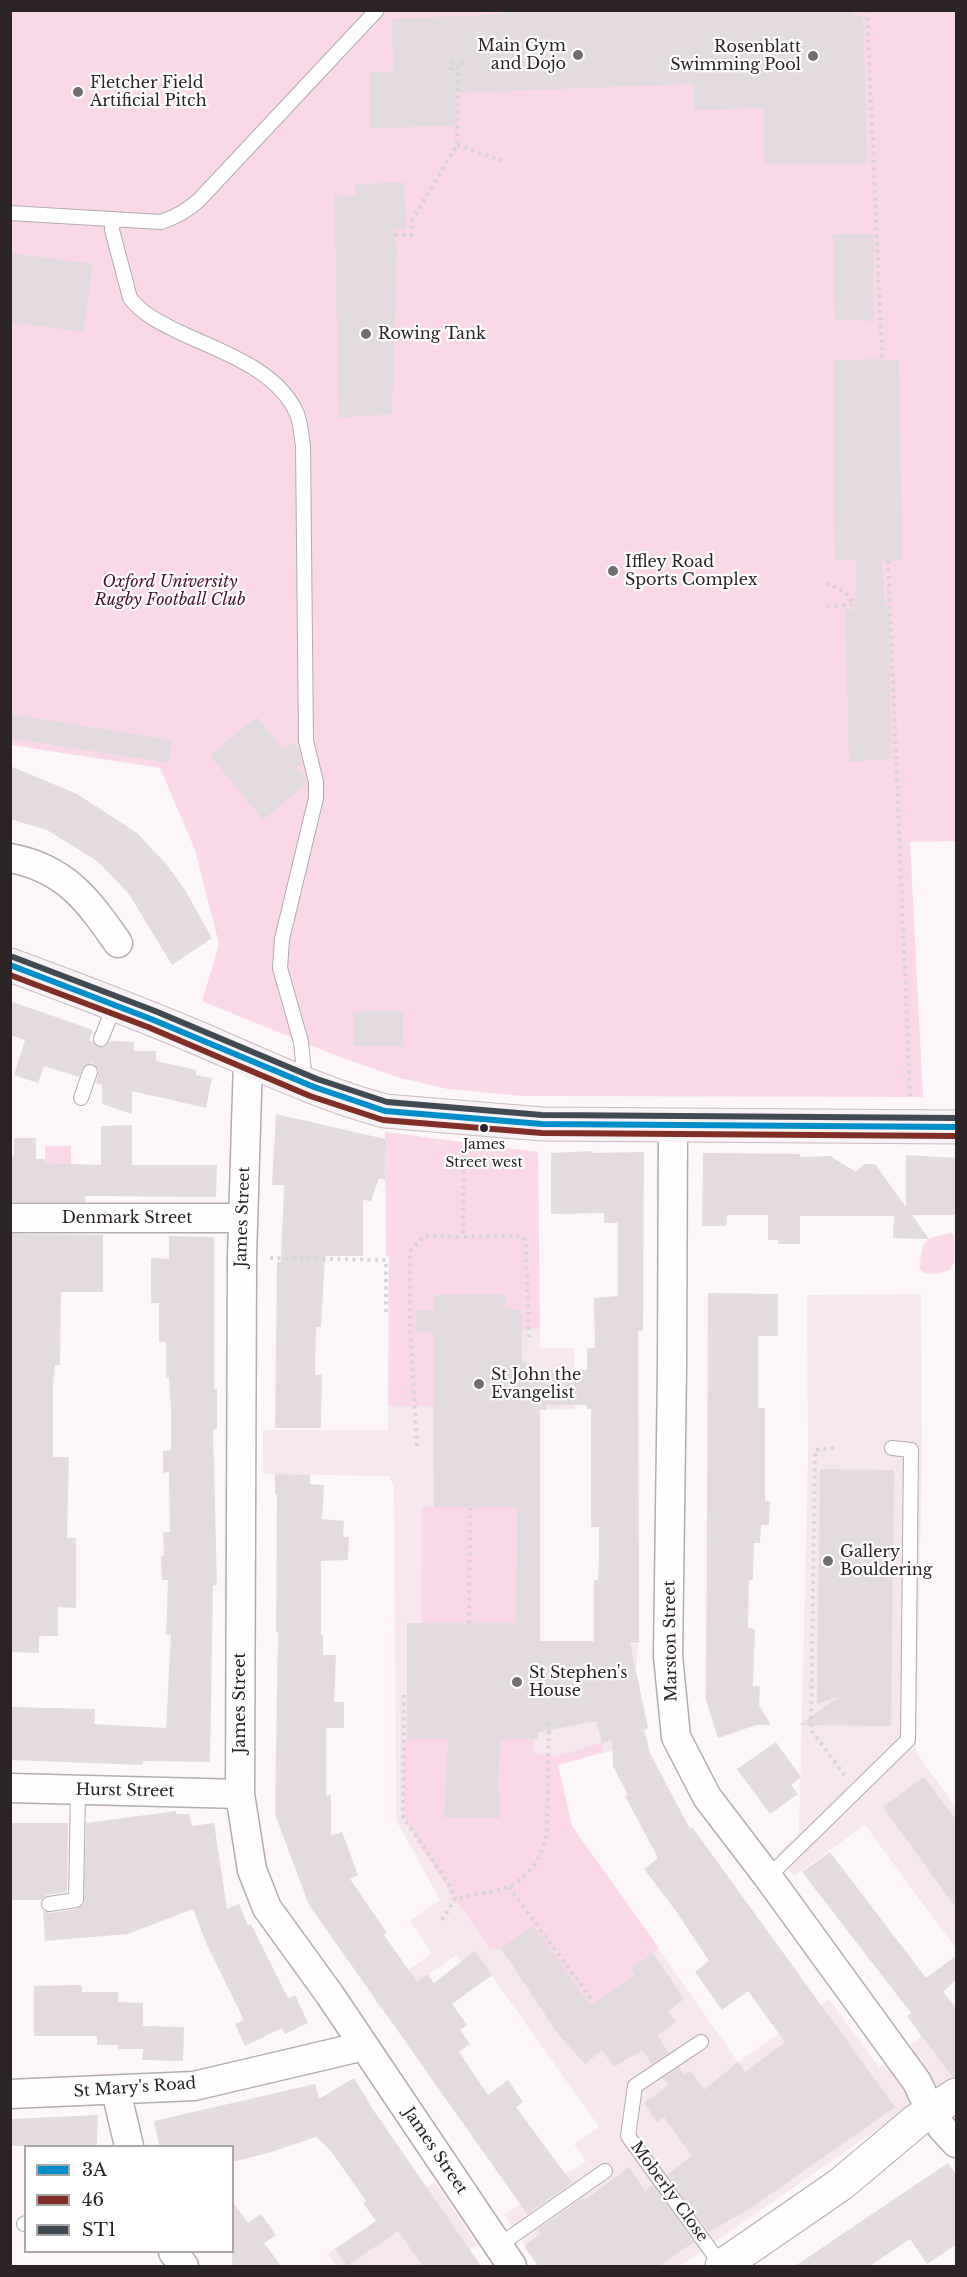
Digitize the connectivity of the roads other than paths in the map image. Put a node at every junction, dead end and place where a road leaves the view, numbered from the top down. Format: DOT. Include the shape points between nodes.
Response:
graph roads {
  1 [pos="377,10"];
  2 [pos="10,213"];
  3 [pos="113,219"];
  4 [pos="10,858"];
  5 [pos="118,943"];
  6 [pos="10,965"];
  7 [pos="115,1004"];
  8 [pos="101,1040"];
  9 [pos="248,1060"];
  10 [pos="90,1072"];
  11 [pos="304,1082"];
  12 [pos="81,1098"];
  13 [pos="673,1126"];
  14 [pos="957,1127"];
  15 [pos="10,1218"];
  16 [pos="243,1218"];
  17 [pos="892,1448"];
  18 [pos="10,1788"];
  19 [pos="78,1790"];
  20 [pos="240,1794"];
  21 [pos="768,1877"];
  22 [pos="49,1904"];
  23 [pos="702,2042"];
  24 [pos="364,2046"];
  25 [pos="116,2091"];
  26 [pos="10,2094"];
  27 [pos="949,2119"];
  28 [pos="129,2145"];
  29 [pos="605,2171"];
  30 [pos="174,2253"];
  31 [pos="505,2256"];
  32 [pos="184,2266"];
  33 [pos="722,2266"];
  1 -- 3 [label="lane" via="190,209 161,222"];
  2 -- 3 [label="lane"];
  3 -- 11 [label="lane" via="112,230 130,298 136,305 168,326 255,369 282,391 299,420 303,445 306,741 316,798 282,939 280,968 301,1042"];
  4 -- 5 [label="street" via="63,878 86,898"];
  6 -- 7 [label="main road"];
  7 -- 8 [label="lane"];
  7 -- 9 [label="main road"];
  9 -- 11 [label="main road"];
  9 -- 16 [label="street, James Street"];
  10 -- 12 [label="lane"];
  11 -- 13 [label="main road" via="385,1111 542,1124"];
  13 -- 14 [label="main road"];
  13 -- 21 [label="street, Marston Street" via="668,1656 676,1737 707,1797"];
  15 -- 16 [label="street, Denmark Street"];
  16 -- 20 [label="street, James Street"];
  17 -- 21 [label="lane" via="911,1450 908,1740"];
  18 -- 19 [label="street, Hurst Street"];
  19 -- 20 [label="street, Hurst Street"];
  19 -- 22 [label="lane" via="76,1900"];
  20 -- 24 [label="street, James Street" via="252,1870 267,1908"];
  21 -- 27 [label="street, Marston Street" via="917,2082"];
  23 -- 33 [label="lane, Moberly Close" via="635,2086 628,2136"];
  24 -- 25 [label="street, St Mary's Road" via="194,2086"];
  24 -- 31 [label="street, James Street"];
  25 -- 26 [label="street, St Mary's Road"];
  25 -- 28 [label="street"];
  27 -- 33 [label="main road" via="916,2121 841,2184"];
  29 -- 31 [label="lane"];
  30 -- 32 [label="street"];
}
